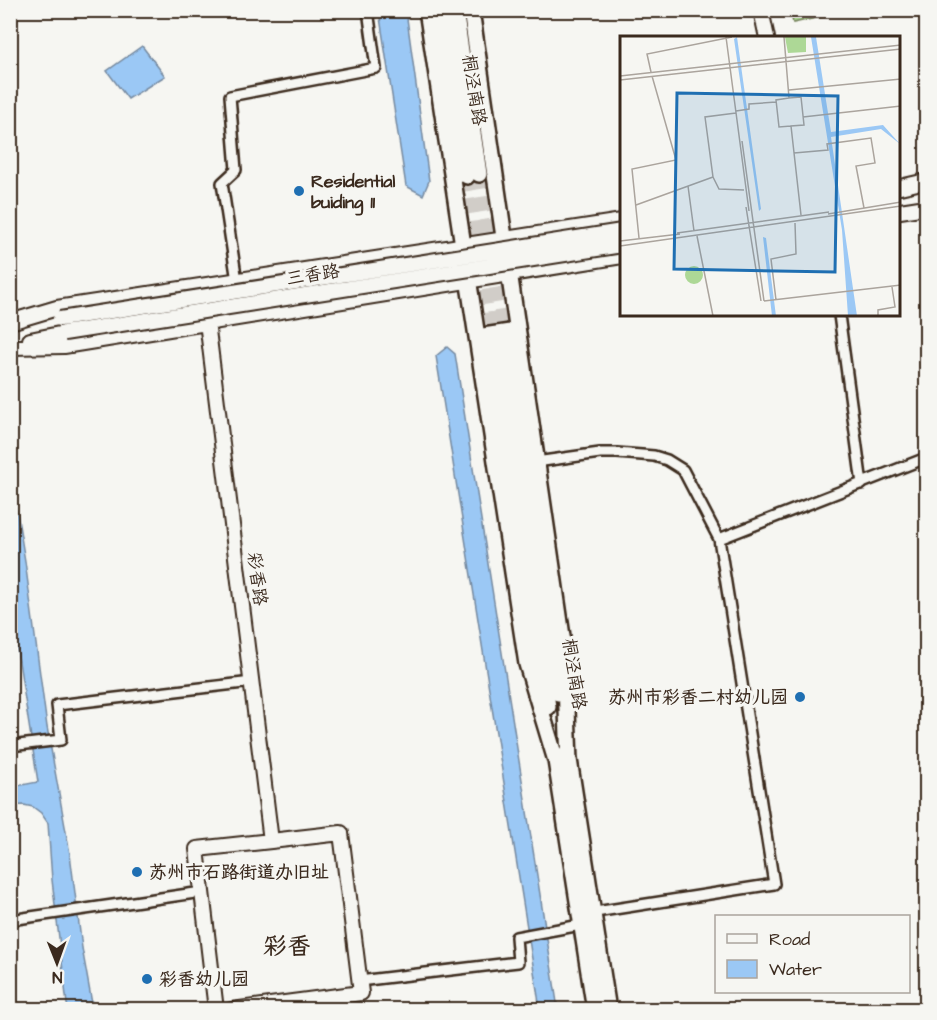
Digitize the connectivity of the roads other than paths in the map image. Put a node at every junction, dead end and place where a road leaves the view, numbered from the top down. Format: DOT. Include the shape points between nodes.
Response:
graph roads {
  1 [pos="368,10"];
  2 [pos="427,10"];
  3 [pos="442,10"];
  4 [pos="455,10"];
  5 [pos="471,10"];
  6 [pos="761,10"];
  7 [pos="767,36"];
  8 [pos="927,175"];
  9 [pos="901,179"];
  10 [pos="496,181"];
  11 [pos="927,181"];
  12 [pos="901,187"];
  13 [pos="454,188"];
  14 [pos="927,199"];
  15 [pos="901,201"];
  16 [pos="927,207"];
  17 [pos="901,211"];
  18 [pos="620,221"];
  19 [pos="620,231"];
  20 [pos="504,239"];
  21 [pos="620,245"];
  22 [pos="463,246"];
  23 [pos="620,256"];
  24 [pos="509,274"];
  25 [pos="237,280"];
  26 [pos="468,280"];
  27 [pos="839,316"];
  28 [pos="207,322"];
  29 [pos="10,323"];
  30 [pos="517,331"];
  31 [pos="477,337"];
  32 [pos="499,344"];
  33 [pos="10,346"];
  34 [pos="927,459"];
  35 [pos="536,462"];
  36 [pos="861,484"];
  37 [pos="719,539"];
  38 [pos="252,682"];
  39 [pos="10,746"];
  40 [pos="563,763"];
  41 [pos="271,841"];
  42 [pos="202,892"];
  43 [pos="587,919"];
  44 [pos="10,920"];
  45 [pos="359,981"];
  46 [pos="285,1006"];
  47 [pos="216,1010"];
  48 [pos="232,1010"];
  49 [pos="595,1010"];
  50 [pos="608,1010"];
  1 -- 25 [label="street" via="376,68 230,96 236,170 222,183"];
  2 -- 13 [label="main road"];
  3 -- 4 [label="main road, 桐泾南路" via="473,175"];
  5 -- 10 [label="main road"];
  6 -- 7 [label="main road"];
  8 -- 9 [label="main road"];
  10 -- 13 [label="main road"];
  10 -- 20 [label="main road"];
  11 -- 12 [label="main road"];
  13 -- 22 [label="main road"];
  14 -- 15 [label="main road"];
  16 -- 17 [label="main road"];
  18 -- 20 [label="main road"];
  19 -- 29 [label="main road, 三香路, bridge" via="60,319"];
  20 -- 22 [label="main road"];
  20 -- 24 [label="main road"];
  21 -- 33 [label="main road, 三香路, bridge" via="64,333"];
  22 -- 25 [label="main road"];
  22 -- 26 [label="main road"];
  23 -- 24 [label="main road"];
  24 -- 26 [label="main road"];
  24 -- 30 [label="main road"];
  25 -- 29 [label="main road" via="57,308"];
  26 -- 28 [label="main road"];
  26 -- 31 [label="main road"];
  27 -- 36 [label="street"];
  28 -- 33 [label="main road" via="64,346"];
  28 -- 38 [label="main road, 彩香路"];
  30 -- 31 [label="main road"];
  30 -- 35 [label="main road"];
  31 -- 40 [label="main road" via="526,664"];
  32 -- 40 [label="main road, 桐泾南路"];
  34 -- 36 [label="street"];
  35 -- 37 [label="street" via="609,453 667,460 683,470"];
  35 -- 40 [label="main road" via="565,657"];
  36 -- 37 [label="street"];
  37 -- 43 [label="street" via="774,884"];
  38 -- 39 [label="street" via="57,705 61,740"];
  38 -- 41 [label="main road, 彩香路"];
  40 -- 43 [label="main road, 桐泾南路"];
  41 -- 42 [label="main road" via="197,849"];
  41 -- 45 [label="main road" via="341,833"];
  42 -- 44 [label="street"];
  42 -- 47 [label="main road"];
  43 -- 45 [label="street" via="516,937 518,962"];
  43 -- 49 [label="main road, 桐泾南路"];
  43 -- 50 [label="main road, 桐泾南路"];
  45 -- 46 [label="main road" via="361,993"];
  46 -- 48 [label="main road"];
}
